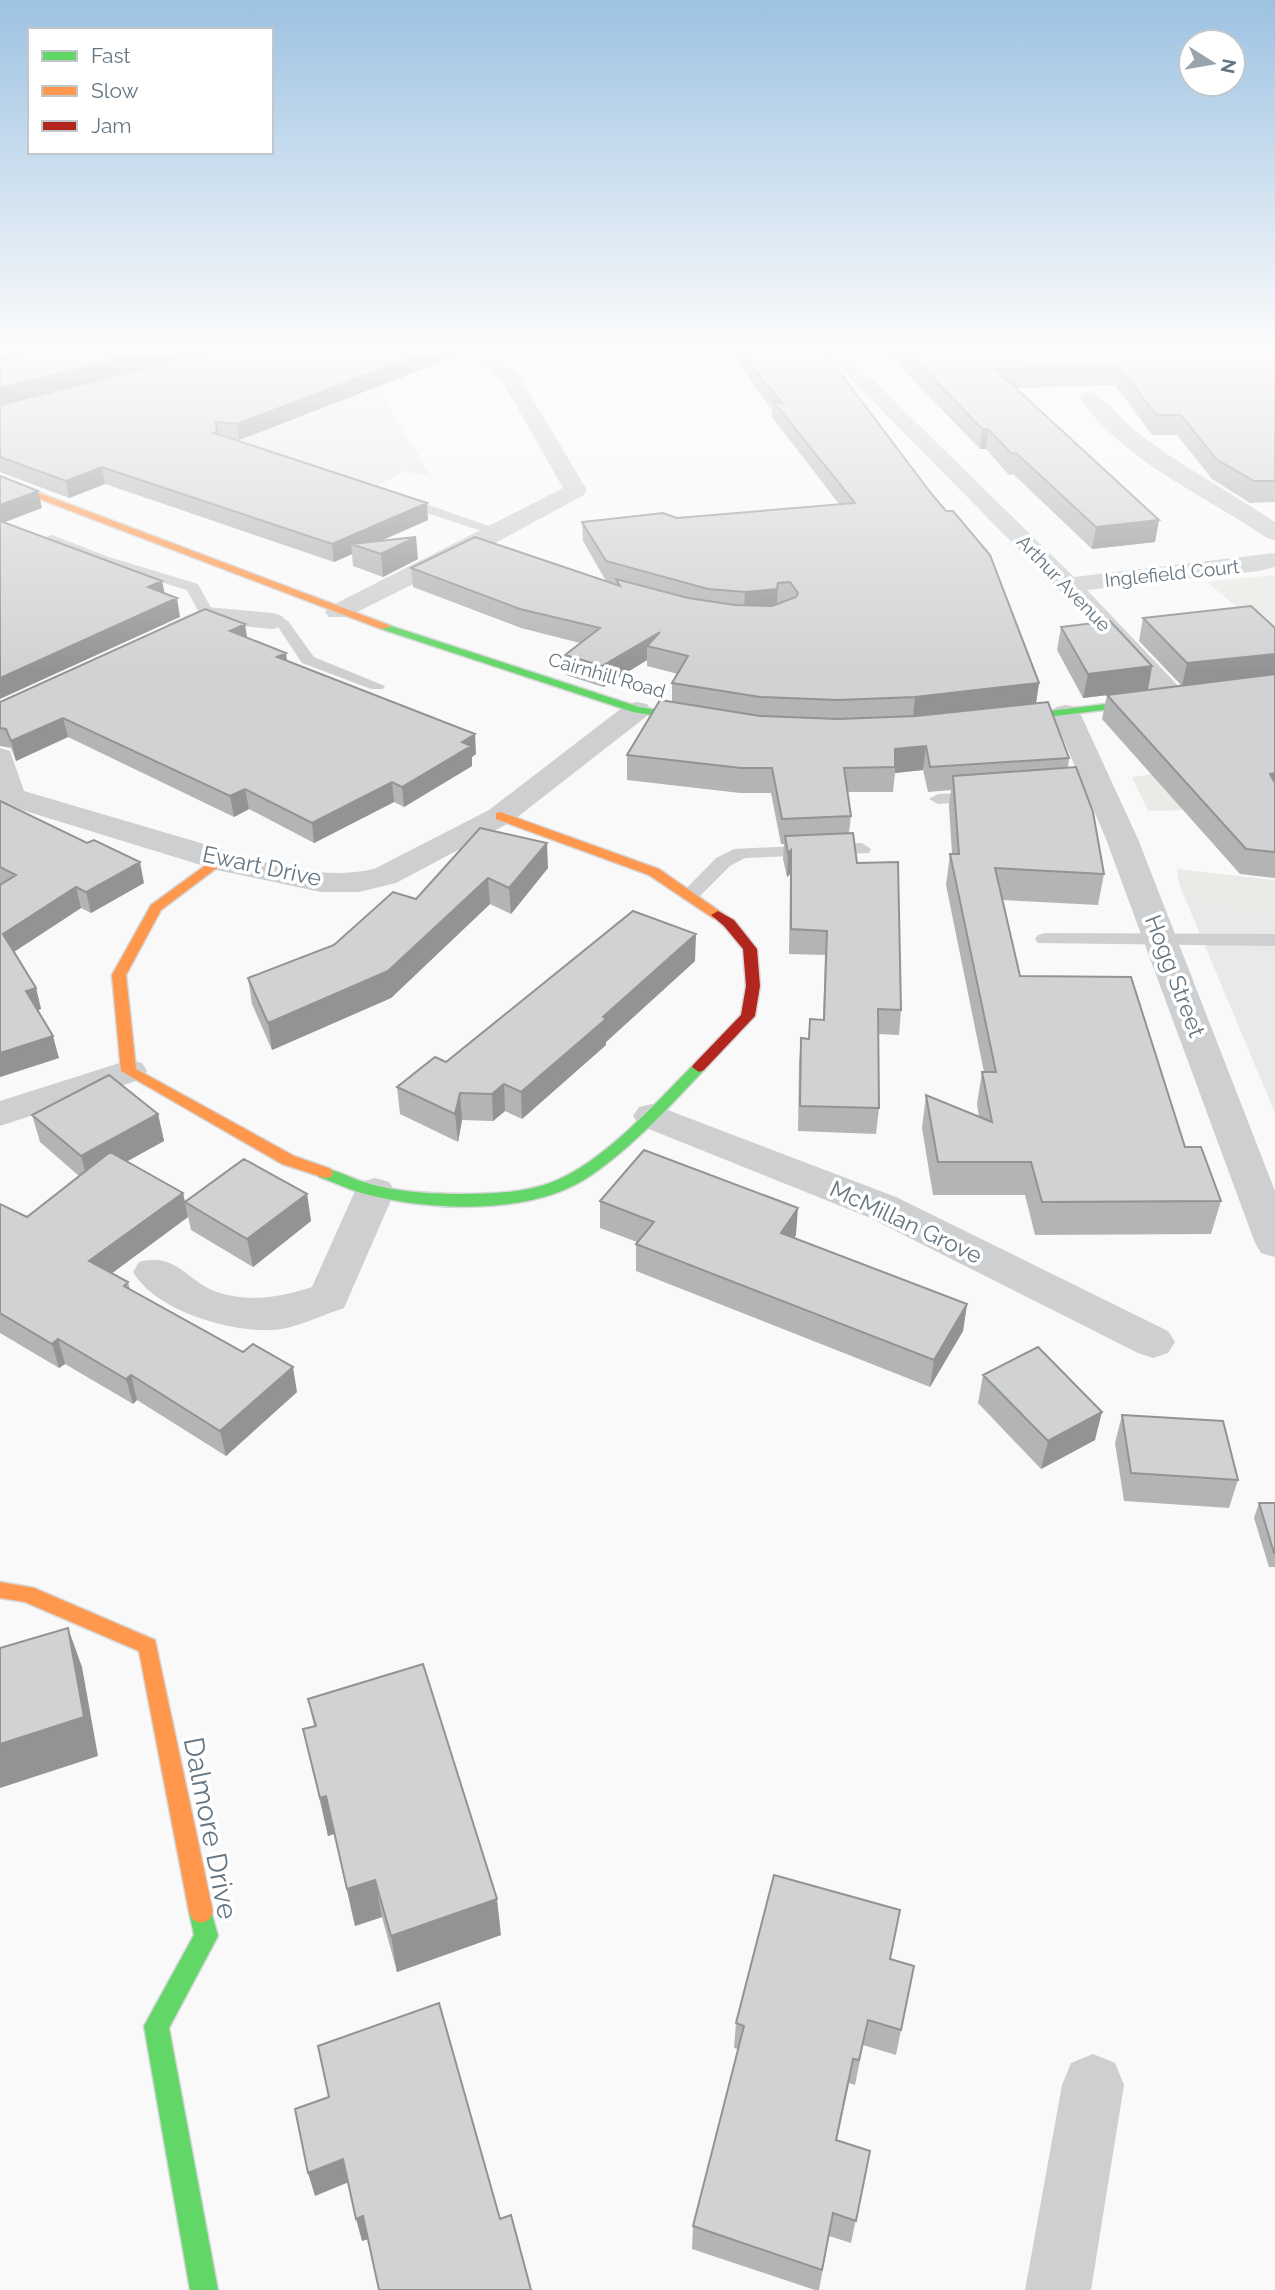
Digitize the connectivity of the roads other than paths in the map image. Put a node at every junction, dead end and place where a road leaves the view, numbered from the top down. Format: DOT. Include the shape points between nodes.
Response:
graph roads {
  1 [pos="557,457"];
  2 [pos="939,457"];
  3 [pos="1159,457"];
  4 [pos="0,481"];
  5 [pos="386,495"];
  6 [pos="1275,533"];
  7 [pos="52,539"];
  8 [pos="501,542"];
  9 [pos="1275,560"];
  10 [pos="1068,584"];
  11 [pos="338,612"];
  12 [pos="207,615"];
  13 [pos="273,621"];
  14 [pos="158,638"];
  15 [pos="377,686"];
  16 [pos="1182,698"];
  17 [pos="637,710"];
  18 [pos="1066,713"];
  19 [pos="982,722"];
  20 [pos="719,723"];
  21 [pos="0,757"];
  22 [pos="993,796"];
  23 [pos="5,797"];
  24 [pos="939,799"];
  25 [pos="500,816"];
  26 [pos="862,849"];
  27 [pos="217,861"];
  28 [pos="689,896"];
  29 [pos="1045,939"];
  30 [pos="1162,940"];
  31 [pos="1275,940"];
  32 [pos="129,1071"];
  33 [pos="0,1114"];
  34 [pos="652,1116"];
  35 [pos="374,1191"];
  36 [pos="1275,1243"];
  37 [pos="154,1272"];
  38 [pos="1153,1342"];
  39 [pos="0,1590"];
  40 [pos="1093,2085"];
  41 [pos="204,2290"];
  42 [pos="1058,2290"];
  1 -- 8 [label="street" via="576,490"];
  2 -- 10 [label="street, Arthur Avenue"];
  3 -- 6 [label="street"];
  4 -- 11 [label="street, Cairnhill Road"];
  5 -- 8 [label="lane"];
  7 -- 12 [label="lane" via="193,587"];
  8 -- 11 [label="street" via="476,544"];
  9 -- 10 [label="street, Inglefield Court"];
  10 -- 16 [label="street, Arthur Avenue"];
  11 -- 17 [label="street, Cairnhill Road"];
  12 -- 13 [label="street"];
  12 -- 14 [label="street"];
  13 -- 15 [label="lane" via="283,624 308,660"];
  16 -- 18 [label="street"];
  17 -- 20 [label="street, Cairnhill Road"];
  17 -- 25 [label="street, Ewart Drive"];
  18 -- 19 [label="street"];
  18 -- 30 [label="street, Hogg Street" via="1088,789"];
  21 -- 23 [label="street, Ewart Drive"];
  22 -- 24 [label="lane"];
  23 -- 27 [label="street, Ewart Drive"];
  25 -- 27 [label="street, Ewart Drive" via="385,876 359,882 321,882"];
  25 -- 28 [label="street" via="654,872"];
  26 -- 28 [label="lane" via="741,853 723,862"];
  27 -- 32 [label="street" via="156,908 119,975"];
  28 -- 34 [label="street" via="729,923 750,949 750,1006 748,1016"];
  29 -- 30 [label="lane"];
  30 -- 31 [label="lane"];
  30 -- 36 [label="street, Hogg Street"];
  32 -- 33 [label="street"];
  32 -- 35 [label="street" via="288,1160"];
  34 -- 35 [label="street" via="578,1176 531,1195 459,1200"];
  34 -- 38 [label="street, McMillan Grove" via="882,1207"];
  35 -- 37 [label="street" via="329,1297 273,1315 206,1306"];
  39 -- 41 [label="street, Dalmore Drive" via="27,1594 148,1646 206,1936 156,2026"];
  40 -- 42 [label="street"];
}
